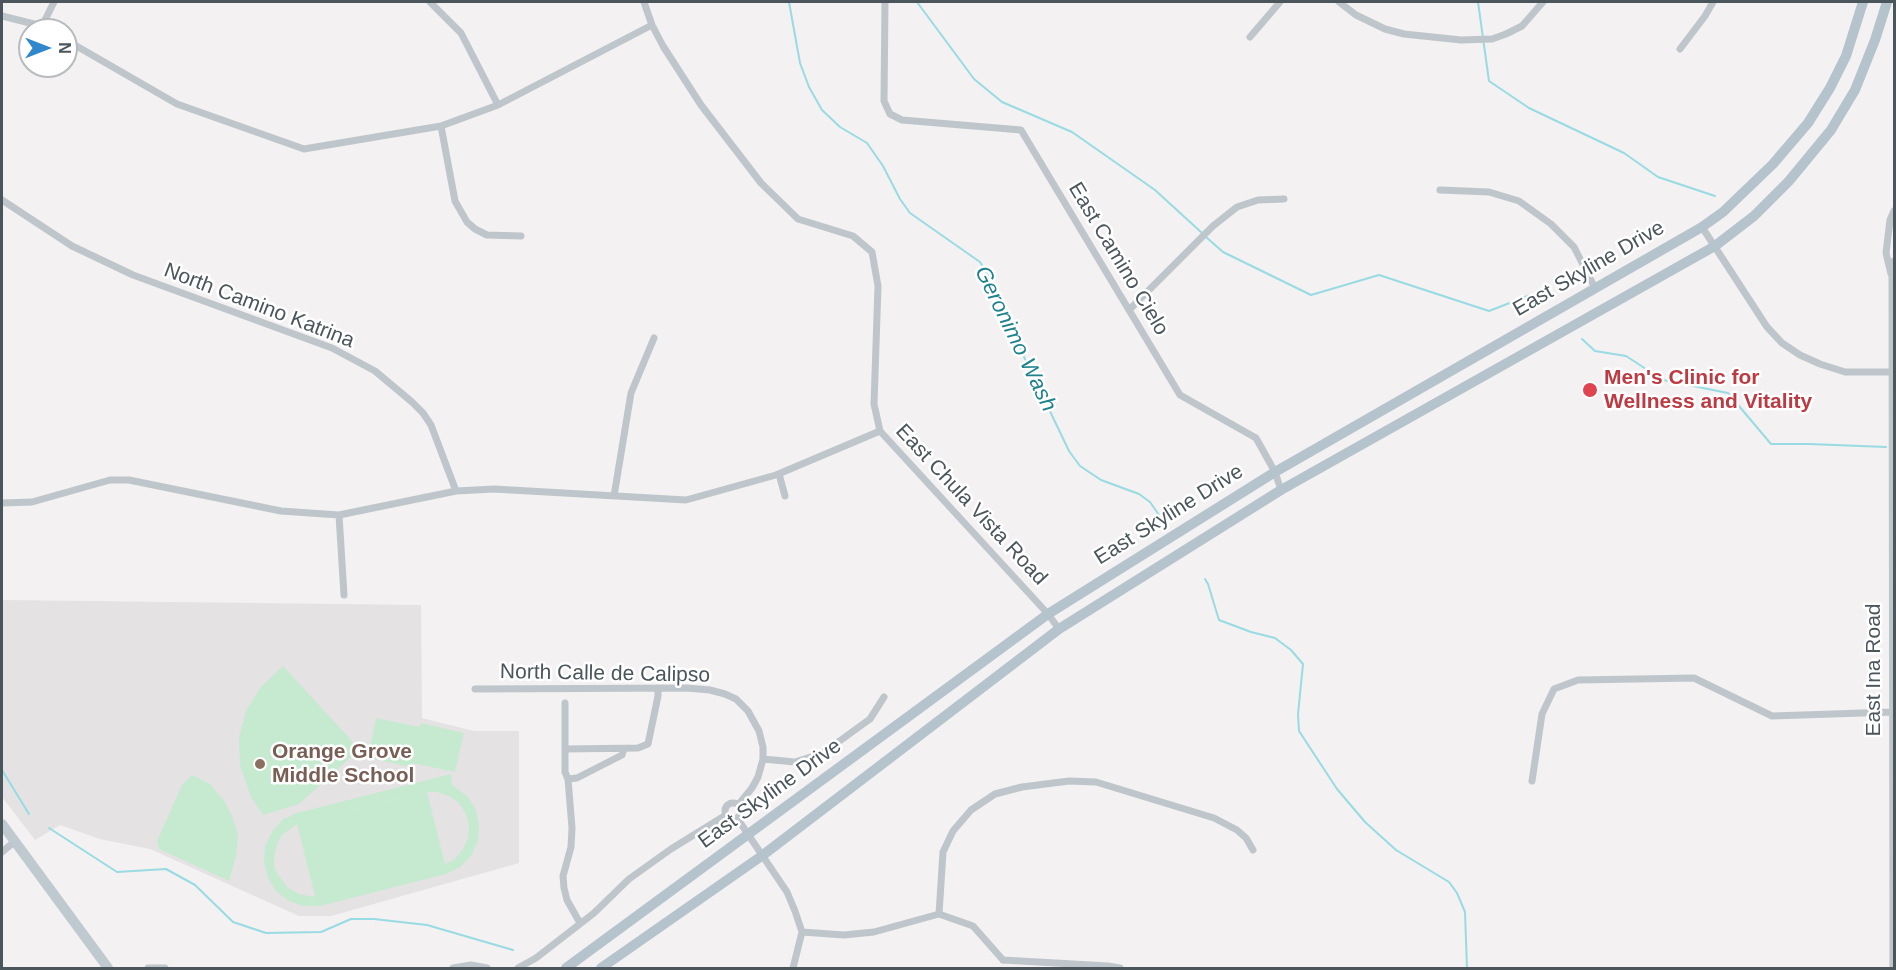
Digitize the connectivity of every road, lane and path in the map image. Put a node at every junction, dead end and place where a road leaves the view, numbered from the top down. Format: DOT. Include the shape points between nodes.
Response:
graph roads {
  1 [pos="54,2"];
  2 [pos="430,2"];
  3 [pos="644,2"];
  4 [pos="885,2"];
  5 [pos="1280,2"];
  6 [pos="1339,2"];
  7 [pos="1543,2"];
  8 [pos="1713,2"];
  9 [pos="1863,2"];
  10 [pos="1887,2"];
  11 [pos="2,16"];
  12 [pos="46,18"];
  13 [pos="18,20"];
  14 [pos="652,25"];
  15 [pos="1250,37"];
  16 [pos="78,47"];
  17 [pos="1680,49"];
  18 [pos="498,105"];
  19 [pos="441,126"];
  20 [pos="1440,190"];
  21 [pos="2,200"];
  22 [pos="1284,200"];
  23 [pos="1894,211"];
  24 [pos="1702,227"];
  25 [pos="520,236"];
  26 [pos="1715,246"];
  27 [pos="1894,261"];
  28 [pos="1892,276"];
  29 [pos="1595,288"];
  30 [pos="1129,310"];
  31 [pos="654,338"];
  32 [pos="1893,372"];
  33 [pos="880,431"];
  34 [pos="1275,472"];
  35 [pos="779,474"];
  36 [pos="1281,490"];
  37 [pos="456,491"];
  38 [pos="614,496"];
  39 [pos="784,496"];
  40 [pos="2,503"];
  41 [pos="339,515"];
  42 [pos="344,595"];
  43 [pos="1048,614"];
  44 [pos="1059,629"];
  45 [pos="658,688"];
  46 [pos="476,689"];
  47 [pos="884,697"];
  48 [pos="565,703"];
  49 [pos="1893,712"];
  50 [pos="565,749"];
  51 [pos="624,749"];
  52 [pos="763,759"];
  53 [pos="568,779"];
  54 [pos="1532,781"];
  55 [pos="738,805"];
  56 [pos="726,815"];
  57 [pos="737,818"];
  58 [pos="2,824"];
  59 [pos="748,834"];
  60 [pos="14,842"];
  61 [pos="1253,850"];
  62 [pos="2,852"];
  63 [pos="763,855"];
  64 [pos="939,915"];
  65 [pos="580,923"];
  66 [pos="802,932"];
  67 [pos="1004,960"];
  68 [pos="108,969"];
  69 [pos="148,969"];
  70 [pos="165,969"];
  71 [pos="453,969"];
  72 [pos="487,969"];
  73 [pos="518,969"];
  74 [pos="566,969"];
  75 [pos="601,969"];
  76 [pos="793,969"];
  77 [pos="1002,969"];
  78 [pos="1120,969"];
  79 [pos="1893,969"];
  1 -- 12 [label="street"];
  2 -- 18 [label="street" via="461,33"];
  3 -- 14 [label="street"];
  4 -- 30 [label="street, East Camino Cielo" via="884,101 890,114 902,120 1021,130"];
  5 -- 15 [label="street"];
  6 -- 7 [label="street" via="1385,29 1461,39 1492,39 1506,34 1522,26"];
  8 -- 17 [label="street"];
  9 -- 24 [label="main road, East Skyline Drive" via="1846,56 1808,123 1766,172"];
  10 -- 26 [label="main road, East Skyline Drive" via="1855,90 1831,130 1789,181 1754,216"];
  11 -- 13 [label="street"];
  14 -- 18 [label="street"];
  14 -- 33 [label="street, East Chula Vista Road" via="701,105 761,183 798,219 853,236 872,252 878,286 874,404"];
  16 -- 19 [label="street" via="177,104 304,149"];
  18 -- 19 [label="street"];
  19 -- 25 [label="street" via="455,201 467,222 483,234"];
  20 -- 29 [label="street" via="1489,192 1519,201 1551,224 1574,248"];
  21 -- 37 [label="street, North Camino Katrina" via="72,246 133,275 332,348 375,371 423,413"];
  22 -- 30 [label="street" via="1258,200 1237,207"];
  23 -- 28 [label="street" via="1886,253"];
  24 -- 26 [label="street"];
  24 -- 29 [label="main road, East Skyline Drive"];
  26 -- 32 [label="street" via="1767,327 1782,343 1800,355 1845,372"];
  26 -- 36 [label="main road, East Skyline Drive"];
  27 -- 28 [label="street"];
  28 -- 32 [label="street, East Ina Road"];
  29 -- 34 [label="main road, East Skyline Drive"];
  30 -- 34 [label="street, East Camino Cielo" via="1180,395 1256,438"];
  31 -- 38 [label="street" via="631,393"];
  32 -- 49 [label="street, East Ina Road"];
  33 -- 35 [label="street"];
  33 -- 43 [label="street, East Chula Vista Road"];
  34 -- 36 [label="street, East Camino Cielo"];
  34 -- 43 [label="main road, East Skyline Drive"];
  35 -- 38 [label="street" via="686,500"];
  35 -- 39 [label="street"];
  36 -- 44 [label="main road, East Skyline Drive"];
  37 -- 38 [label="street" via="494,489"];
  37 -- 41 [label="street"];
  40 -- 41 [label="street" via="32,502 110,480 129,480 281,511"];
  41 -- 42 [label="street"];
  43 -- 44 [label="street, East Chula Vista Road"];
  43 -- 59 [label="main road, East Skyline Drive"];
  44 -- 63 [label="main road, East Skyline Drive"];
  45 -- 46 [label="street, North Calle de Calipso"];
  45 -- 51 [label="street" via="648,744"];
  45 -- 52 [label="street, North Calle de Calipso" via="710,690 736,699 759,731"];
  47 -- 52 [label="street" via="870,719 823,753 795,762"];
  48 -- 50 [label="street"];
  49 -- 54 [label="street" via="1772,716 1694,678 1578,681 1554,689 1542,714"];
  49 -- 79 [label="street, East Ina Road"];
  50 -- 51 [label="street"];
  50 -- 53 [label="street"];
  51 -- 53 [label="street" via="622,755"];
  52 -- 55 [label="street" via="759,777"];
  53 -- 65 [label="street" via="572,828 564,888"];
  55 -- 56 [label="street" via="727,806"];
  55 -- 57 [label="street" via="741,812"];
  56 -- 57 [label="street"];
  56 -- 65 [label="street" via="629,879"];
  57 -- 59 [label="street"];
  58 -- 60 [label="main road"];
  59 -- 63 [label="street"];
  59 -- 74 [label="main road, East Skyline Drive"];
  60 -- 62 [label="street"];
  60 -- 68 [label="main road"];
  61 -- 64 [label="street" via="1237,830 1215,818 1096,783 1069,781 1022,787 995,794 971,810 952,831 943,852"];
  63 -- 66 [label="street" via="787,892"];
  63 -- 75 [label="main road, East Skyline Drive"];
  64 -- 66 [label="street" via="874,932"];
  64 -- 67 [label="street" via="973,926"];
  65 -- 73 [label="street"];
  66 -- 76 [label="street"];
  67 -- 77 [label="street"];
  67 -- 78 [label="street"];
  69 -- 70 [label="street"];
  71 -- 72 [label="street" via="471,965"];
}
